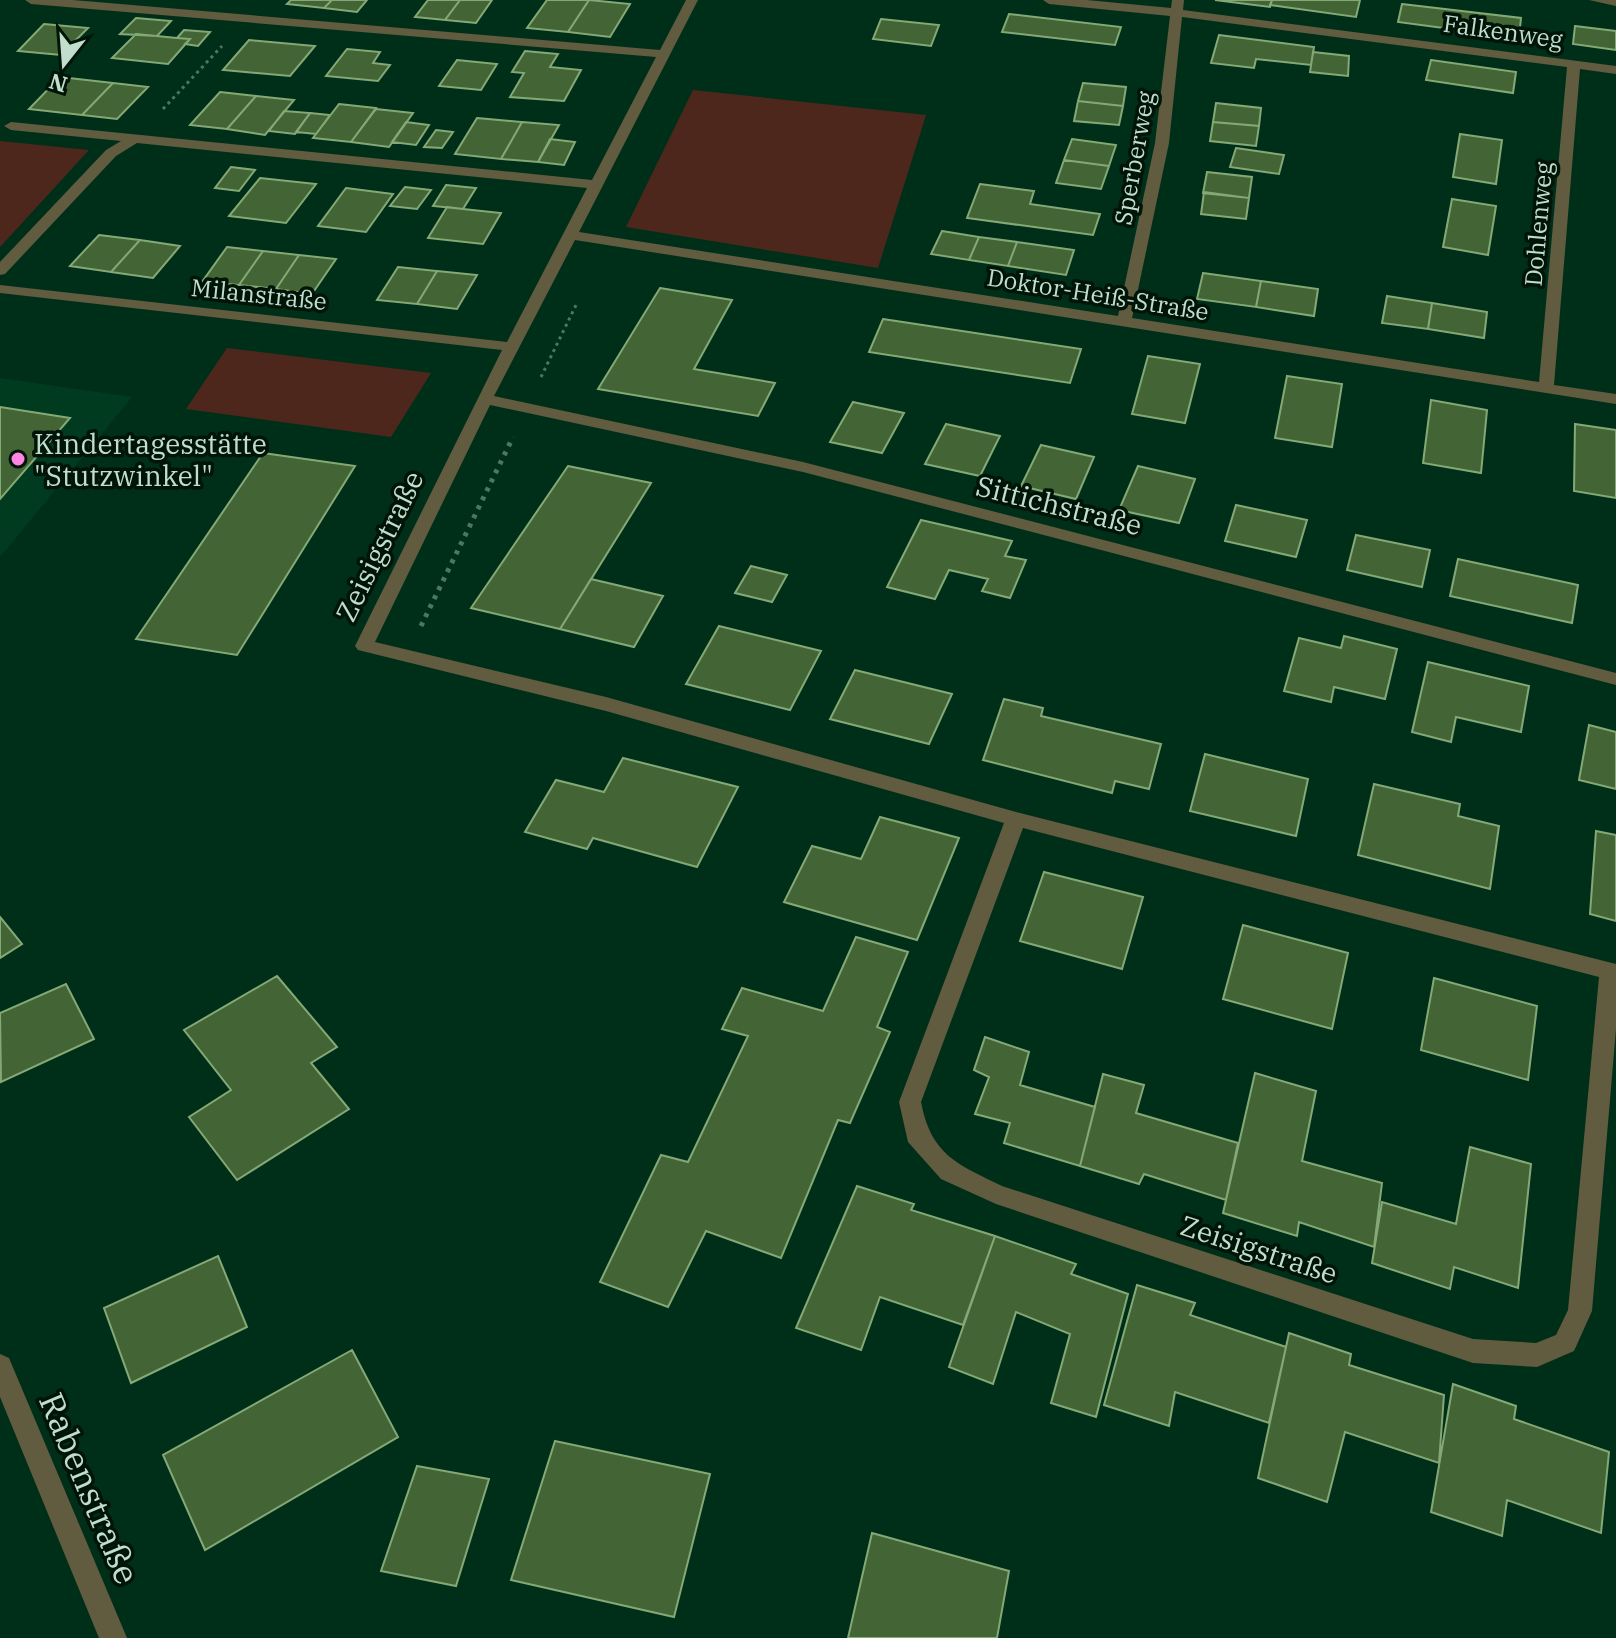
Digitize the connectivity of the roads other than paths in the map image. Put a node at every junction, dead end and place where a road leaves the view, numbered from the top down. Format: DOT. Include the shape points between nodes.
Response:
graph roads {
  1 [pos="31,0"];
  2 [pos="692,0"];
  3 [pos="1049,0"];
  4 [pos="1595,0"];
  5 [pos="1616,2"];
  6 [pos="1178,6"];
  7 [pos="663,54"];
  8 [pos="1574,64"];
  9 [pos="1616,70"];
  10 [pos="11,126"];
  11 [pos="135,138"];
  12 [pos="596,185"];
  13 [pos="573,235"];
  14 [pos="0,271"];
  15 [pos="0,289"];
  16 [pos="1124,322"];
  17 [pos="513,347"];
  18 [pos="1546,388"];
  19 [pos="485,399"];
  20 [pos="1616,399"];
  21 [pos="1616,679"];
  22 [pos="1016,819"];
  23 [pos="1613,972"];
  24 [pos="0,1366"];
  25 [pos="113,1638"];
  1 -- 7 [label="street"];
  2 -- 7 [label="street, Zeisigstraße"];
  3 -- 6 [label="street, Falkenweg"];
  4 -- 5 [label="street"];
  6 -- 8 [label="street, Falkenweg"];
  6 -- 16 [label="street, Sperberweg" via="1162,143"];
  7 -- 12 [label="street, Zeisigstraße"];
  8 -- 9 [label="street, Falkenweg"];
  8 -- 18 [label="street, Dohlenweg"];
  10 -- 11 [label="street"];
  11 -- 12 [label="street"];
  11 -- 14 [label="street" via="111,153"];
  12 -- 13 [label="street, Zeisigstraße"];
  13 -- 16 [label="street, Doktor-Heiß-Straße"];
  13 -- 17 [label="street, Zeisigstraße"];
  15 -- 17 [label="street, Milanstraße"];
  16 -- 18 [label="street, Doktor-Heiß-Straße"];
  17 -- 19 [label="street, Zeisigstraße"];
  18 -- 20 [label="street, Doktor-Heiß-Straße"];
  19 -- 21 [label="street, Sittichstraße" via="803,467"];
  19 -- 22 [label="street, Zeisigstraße" via="364,646 606,704"];
  22 -- 23 [label="street, Zeisigstraße"];
  22 -- 23 [label="street, Zeisigstraße" via="910,1102 916,1135 949,1172 996,1194 1473,1351 1537,1355 1565,1343 1580,1311"];
  24 -- 25 [label="street, Rabenstraße"];
}
